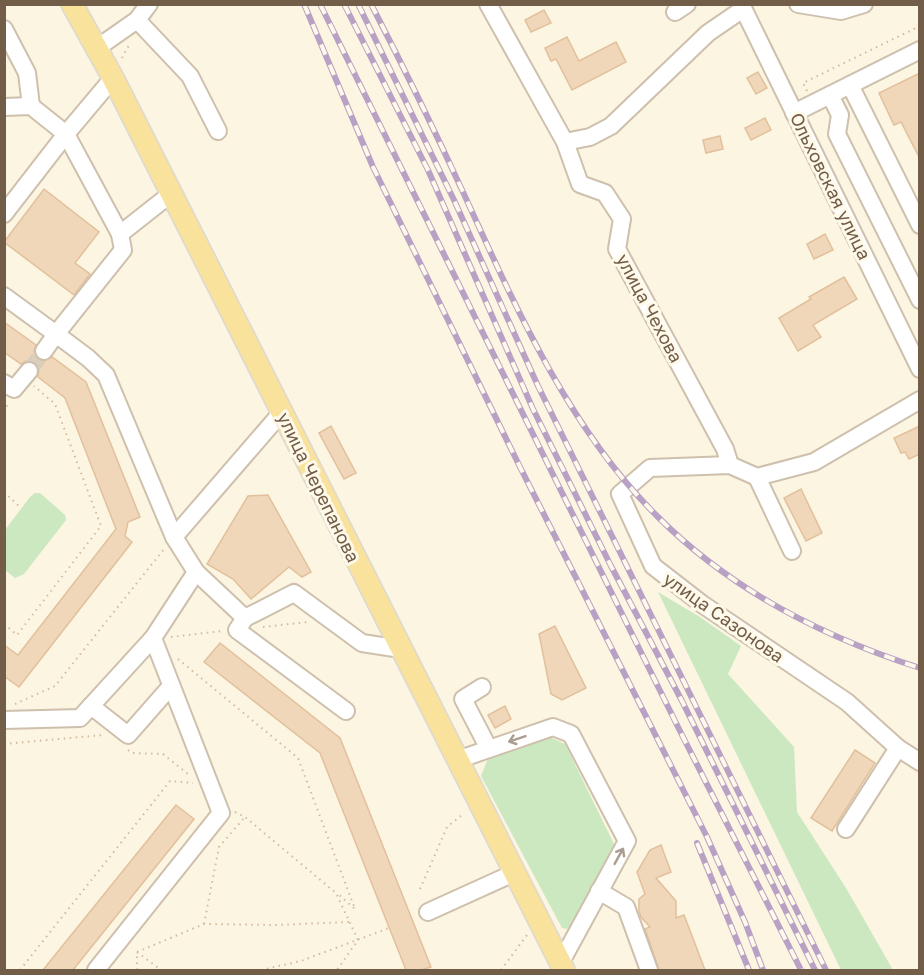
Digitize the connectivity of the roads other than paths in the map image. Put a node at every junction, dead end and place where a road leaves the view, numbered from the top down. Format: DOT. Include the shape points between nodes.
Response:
graph roads {
  1 [pos="72,4"];
  2 [pos="149,4"];
  3 [pos="488,4"];
  4 [pos="798,4"];
  5 [pos="864,4"];
  6 [pos="742,7"];
  7 [pos="137,20"];
  8 [pos="4,29"];
  9 [pos="97,48"];
  10 [pos="920,50"];
  11 [pos="113,78"];
  12 [pos="850,85"];
  13 [pos="830,94"];
  14 [pos="31,106"];
  15 [pos="4,107"];
  16 [pos="794,112"];
  17 [pos="218,131"];
  18 [pos="66,134"];
  19 [pos="565,142"];
  20 [pos="172,193"];
  21 [pos="4,214"];
  22 [pos="920,225"];
  23 [pos="120,234"];
  24 [pos="4,296"];
  25 [pos="920,300"];
  26 [pos="56,334"];
  27 [pos="44,351"];
  28 [pos="920,369"];
  29 [pos="27,374"];
  30 [pos="4,382"];
  31 [pos="920,400"];
  32 [pos="282,412"];
  33 [pos="730,465"];
  34 [pos="757,477"];
  35 [pos="174,537"];
  36 [pos="792,551"];
  37 [pos="196,572"];
  38 [pos="245,618"];
  39 [pos="153,638"];
  40 [pos="401,650"];
  41 [pos="171,686"];
  42 [pos="482,687"];
  43 [pos="91,706"];
  44 [pos="346,711"];
  45 [pos="7,713"];
  46 [pos="898,748"];
  47 [pos="489,749"];
  48 [pos="457,760"];
  49 [pos="920,762"];
  50 [pos="846,829"];
  51 [pos="514,873"];
  52 [pos="599,891"];
  53 [pos="428,912"];
  54 [pos="563,966"];
  55 [pos="96,970"];
  56 [pos="649,970"];
  1 -- 9 [label="main road, улица Черепанова"];
  2 -- 7 [label="street"];
  3 -- 19 [label="street, улица Чехова"];
  4 -- 5 [label="street" via="841,11"];
  6 -- 16 [label="street, Ольховская улица"];
  6 -- 19 [label="street" via="708,33 611,126 590,137"];
  7 -- 9 [label="street"];
  7 -- 17 [label="street" via="190,76"];
  8 -- 14 [label="street" via="27,74"];
  9 -- 11 [label="main road, улица Черепанова"];
  10 -- 12 [label="street"];
  11 -- 18 [label="street"];
  11 -- 20 [label="main road, улица Черепанова"];
  12 -- 13 [label="street"];
  12 -- 22 [label="street"];
  13 -- 16 [label="street"];
  13 -- 25 [label="street" via="840,115 837,134"];
  14 -- 15 [label="street"];
  14 -- 18 [label="street"];
  16 -- 28 [label="street, Ольховская улица"];
  18 -- 21 [label="street"];
  18 -- 23 [label="street"];
  19 -- 33 [label="street, улица Чехова" via="580,183 605,193 622,219 617,249"];
  20 -- 23 [label="street"];
  20 -- 32 [label="main road, улица Черепанова"];
  23 -- 26 [label="street" via="123,250"];
  24 -- 26 [label="street"];
  26 -- 27 [label="street"];
  26 -- 35 [label="street" via="106,375"];
  29 -- 30 [label="street" via="14,389"];
  31 -- 34 [label="street" via="814,462"];
  32 -- 35 [label="street"];
  32 -- 40 [label="main road, улица Черепанова"];
  33 -- 34 [label="street, улица Сазонова"];
  33 -- 46 [label="street, улица Сазонова" via="651,468 620,495 653,566 702,604 848,702"];
  34 -- 36 [label="street"];
  35 -- 37 [label="street"];
  37 -- 38 [label="street"];
  37 -- 39 [label="street"];
  38 -- 40 [label="street" via="294,593 362,643"];
  38 -- 44 [label="street" via="237,630"];
  39 -- 41 [label="street"];
  39 -- 43 [label="street"];
  40 -- 48 [label="main road, улица Черепанова"];
  41 -- 43 [label="street" via="128,735"];
  41 -- 55 [label="street" via="221,813"];
  42 -- 47 [label="street" via="463,699"];
  43 -- 45 [label="street" via="80,718"];
  46 -- 49 [label="street, улица Сазонова"];
  46 -- 50 [label="street"];
  47 -- 48 [label="street"];
  52 -- 47 [label="street, one-way" via="627,841 571,734 553,727"];
  48 -- 51 [label="main road, улица Черепанова"];
  51 -- 53 [label="street"];
  51 -- 54 [label="main road, улица Черепанова"];
  52 -- 54 [label="street"];
  52 -- 56 [label="street" via="626,907"];
}
